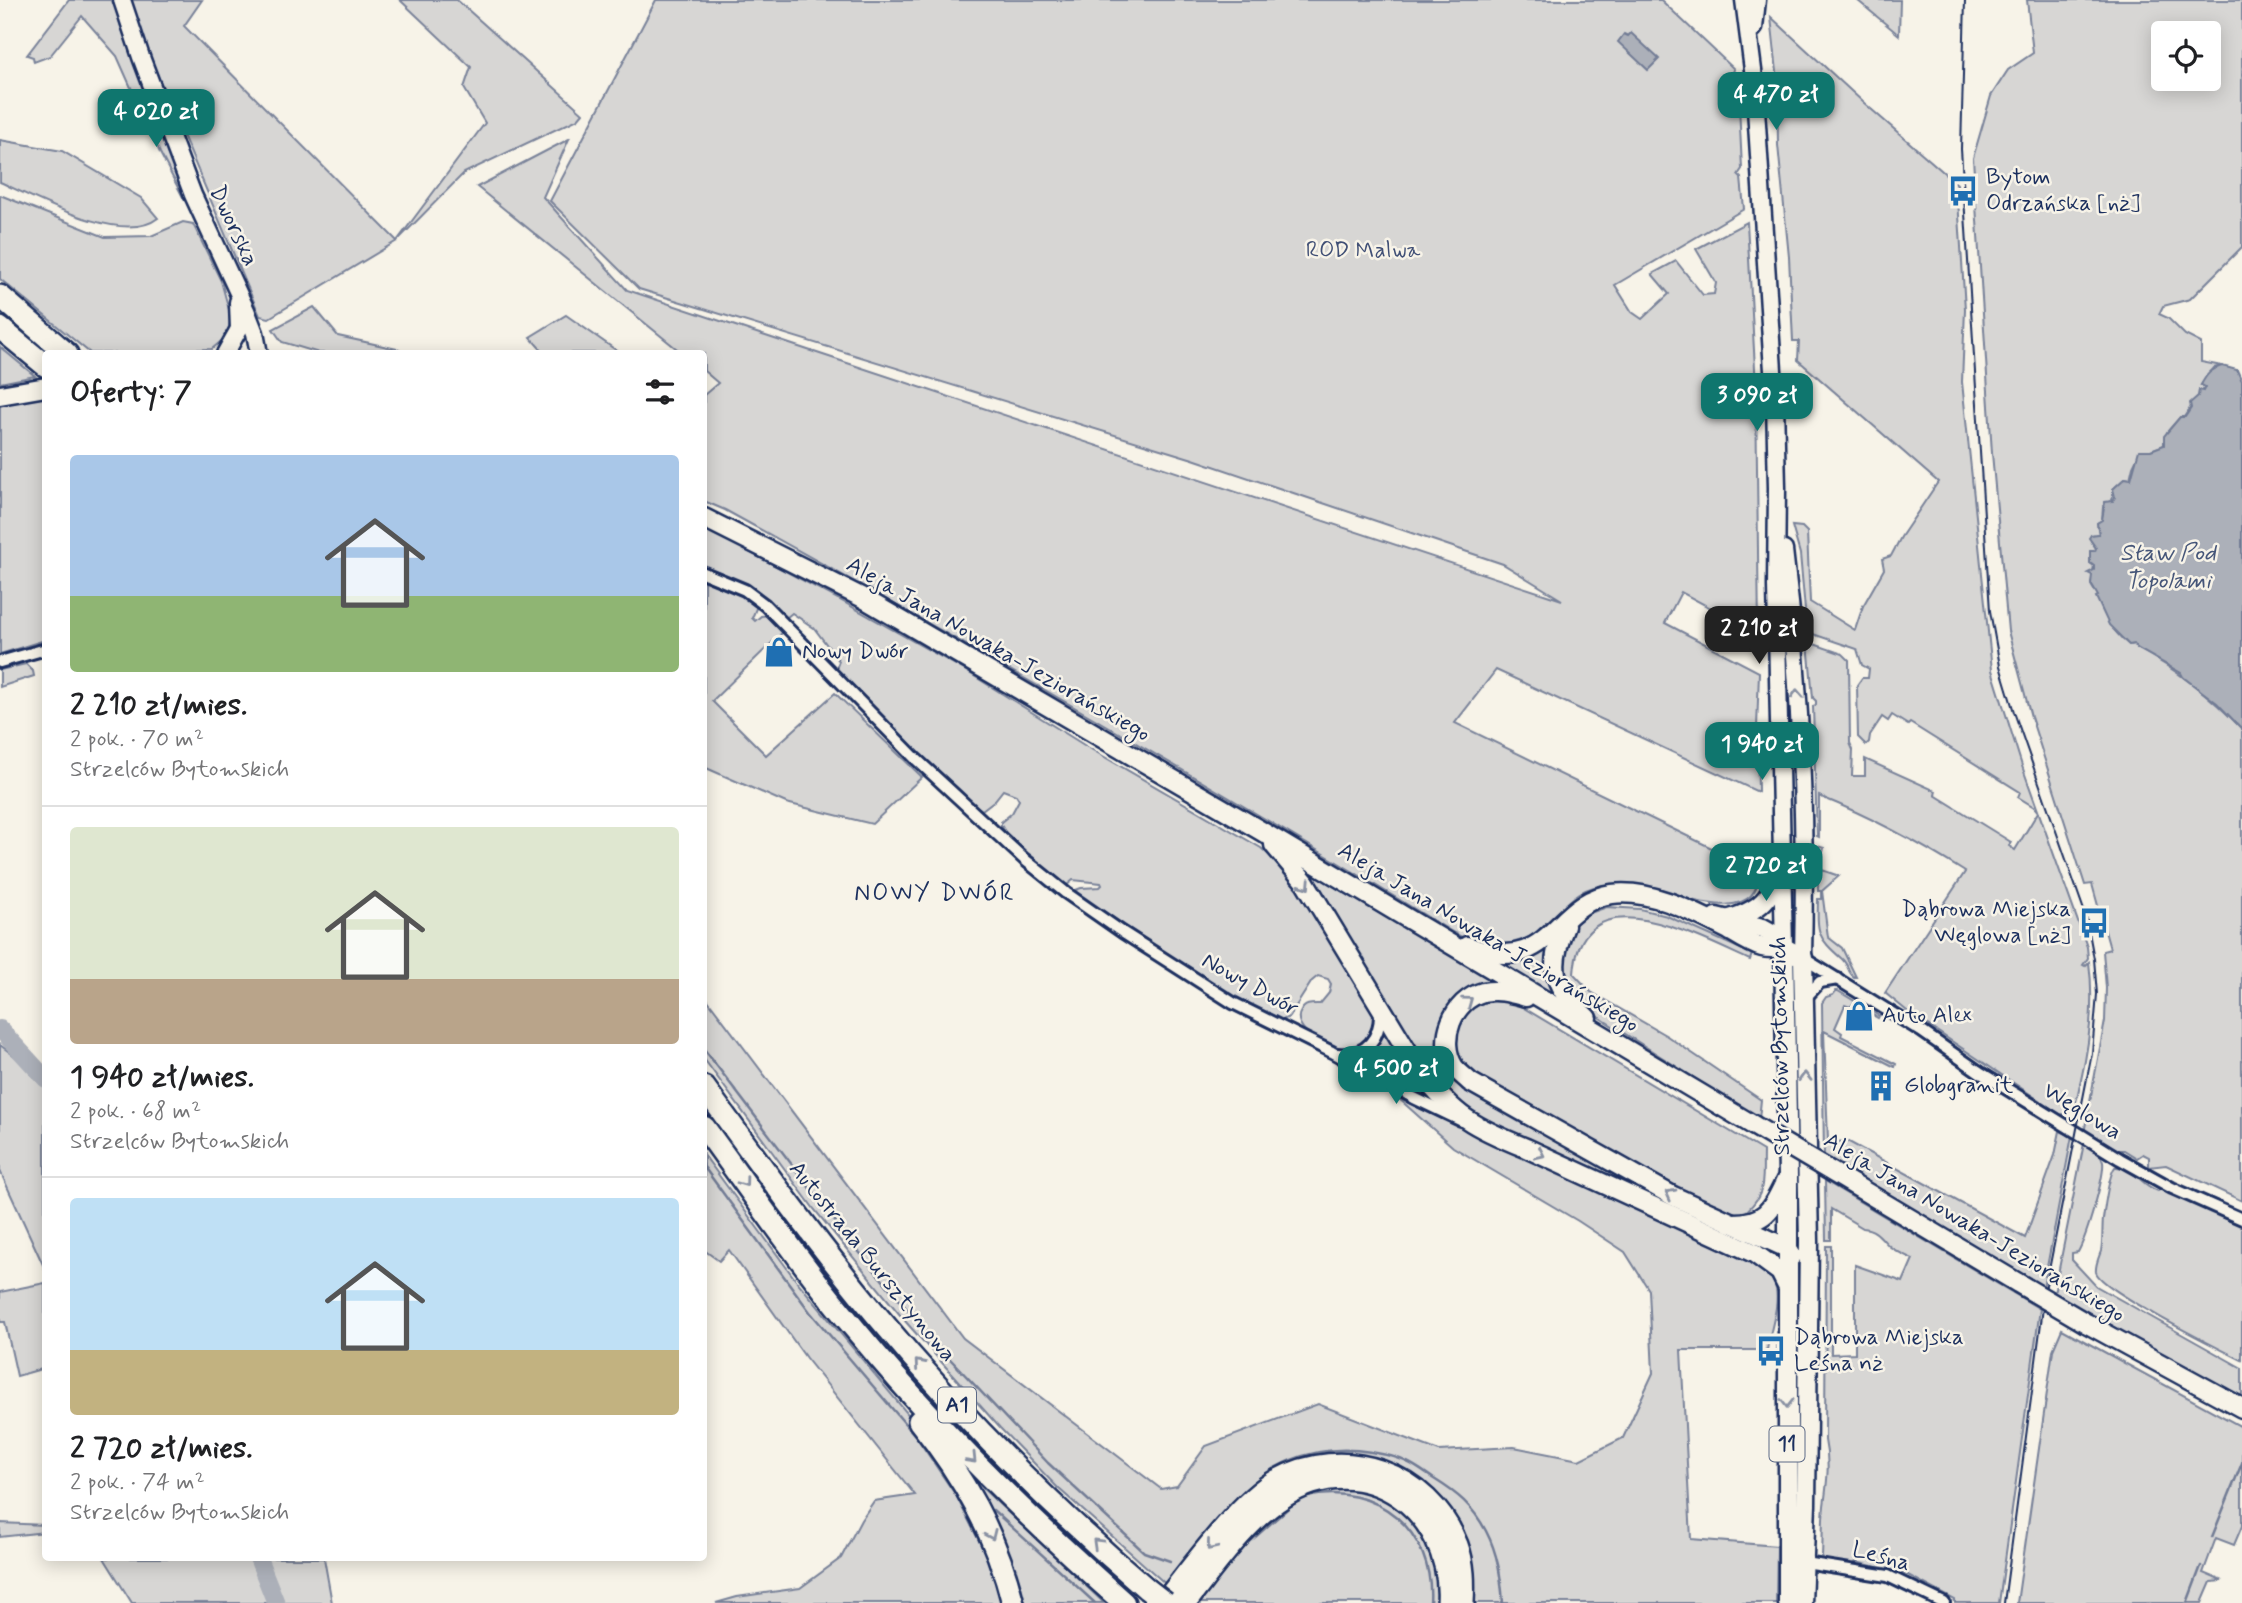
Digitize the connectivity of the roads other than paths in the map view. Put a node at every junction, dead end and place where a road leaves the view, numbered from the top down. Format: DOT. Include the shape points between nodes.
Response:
graph roads {
  1 [pos="122,0"];
  2 [pos="1744,0"];
  3 [pos="1757,0"];
  4 [pos="1752,54"];
  5 [pos="234,283"];
  6 [pos="0,296"];
  7 [pos="5,332"];
  8 [pos="63,350"];
  9 [pos="227,350"];
  10 [pos="258,350"];
  11 [pos="42,363"];
  12 [pos="42,388"];
  13 [pos="0,395"];
  14 [pos="1777,488"];
  15 [pos="707,519"];
  16 [pos="707,574"];
  17 [pos="42,650"];
  18 [pos="0,662"];
  19 [pos="1263,832"];
  20 [pos="1783,858"];
  21 [pos="1695,913"];
  22 [pos="1730,919"];
  23 [pos="1567,920"];
  24 [pos="1424,928"];
  25 [pos="1762,947"];
  26 [pos="1784,948"];
  27 [pos="1803,958"];
  28 [pos="1838,979"];
  29 [pos="1783,997"];
  30 [pos="1803,1003"];
  31 [pos="1555,1006"];
  32 [pos="1380,1008"];
  33 [pos="1607,1037"];
  34 [pos="1332,1052"];
  35 [pos="707,1091"];
  36 [pos="1477,1127"];
  37 [pos="707,1131"];
  38 [pos="1788,1177"];
  39 [pos="2242,1219"];
  40 [pos="1809,1222"];
  41 [pos="1731,1223"];
  42 [pos="1787,1248"];
  43 [pos="1754,1253"];
  44 [pos="1787,1286"];
  45 [pos="1809,1294"];
  46 [pos="860,1336"];
  47 [pos="2242,1408"];
  48 [pos="1805,1563"];
  49 [pos="1013,1603"];
  50 [pos="1124,1603"];
  51 [pos="1164,1603"];
  52 [pos="1185,1603"];
  53 [pos="1448,1603"];
  54 [pos="1463,1603"];
  55 [pos="1788,1603"];
  56 [pos="1802,1603"];
  57 [pos="1944,1603"];
  1 -- 5 [label="main road, Dworska" via="193,195"];
  2 -- 4 [label="main road, Strzelców Bytomskich / 11"];
  3 -- 4 [label="main road, Strzelców Bytomskich / 11"];
  4 -- 14 [label="main road, Strzelców Bytomskich / 11"];
  5 -- 9 [label="main road" via="239,329"];
  5 -- 10 [label="main road, Dworska"];
  6 -- 8 [label="highway"];
  7 -- 11 [label="highway"];
  12 -- 13 [label="main road"];
  14 -- 20 [label="main road, Strzelców Bytomskich / 11"];
  27 -- 14 [label="main road, Strzelców Bytomskich / 11, one-way" via="1793,619"];
  15 -- 19 [label="main road, Aleja Jana Nowaka-Jeziorańskiego" via="863,598"];
  16 -- 34 [label="street, Nowy Dwór" via="745,590 765,605 915,758 1051,881 1233,1003"];
  17 -- 18 [label="street"];
  19 -- 24 [label="main road, Aleja Jana Nowaka-Jeziorańskiego"];
  19 -- 32 [label="main road, one-way" via="1305,882"];
  20 -- 22 [label="main road" via="1765,901"];
  20 -- 26 [label="main road, Strzelców Bytomskich / 11"];
  21 -- 22 [label="main road"];
  21 -- 23 [label="main road" via="1636,894 1614,894 1586,903"];
  21 -- 25 [label="main road"];
  22 -- 26 [label="main road" via="1763,928"];
  23 -- 24 [label="main road" via="1544,941 1500,955"];
  23 -- 33 [label="main road" via="1554,958 1555,977 1577,1009"];
  24 -- 31 [label="main road, Aleja Jana Nowaka-Jeziorańskiego"];
  25 -- 26 [label="main road"];
  25 -- 29 [label="main road" via="1770,957"];
  26 -- 27 [label="main road"];
  26 -- 29 [label="main road, Strzelców Bytomskich / 11"];
  27 -- 28 [label="street, Węglowa"];
  27 -- 30 [label="main road, Strzelców Bytomskich / 11"];
  28 -- 30 [label="street" via="1814,986"];
  28 -- 39 [label="street, Węglowa" via="2119,1159"];
  29 -- 38 [label="main road, Strzelców Bytomskich / 11"];
  40 -- 30 [label="main road, Strzelców Bytomskich / 11, one-way"];
  31 -- 33 [label="main road, Aleja Jana Nowaka-Jeziorańskiego"];
  41 -- 31 [label="main road, one-way" via="1496,1099 1454,1067 1447,1035 1460,1007 1472,997 1504,990"];
  32 -- 34 [label="street" via="1380,1025 1367,1046 1347,1055"];
  32 -- 36 [label="main road" via="1435,1091"];
  33 -- 47 [label="main road, Aleja Jana Nowaka-Jeziorańskiego, bridge" via="2086,1323"];
  34 -- 36 [label="street, Nowy Dwór"];
  51 -- 35 [label="highway, Autostrada Bursztynowa / A1, one-way, bridge" via="1016,1466 933,1380 851,1284"];
  36 -- 43 [label="main road, one-way"];
  37 -- 46 [label="highway, A1, one-way"];
  38 -- 41 [label="main road" via="1767,1213 1754,1222"];
  38 -- 42 [label="main road, Strzelców Bytomskich / 11"];
  40 -- 42 [label="main road" via="1800,1239"];
  40 -- 45 [label="main road, Strzelców Bytomskich / 11"];
  41 -- 42 [label="main road"];
  42 -- 43 [label="main road"];
  42 -- 44 [label="main road, Strzelców Bytomskich / 11"];
  42 -- 45 [label="main road"];
  43 -- 44 [label="main road" via="1780,1272"];
  44 -- 55 [label="main road, Strzelców Bytomskich / 11, one-way"];
  45 -- 48 [label="main road, Strzelców Bytomskich / 11"];
  46 -- 49 [label="highway, one-way" via="873,1365 968,1489 1000,1556"];
  46 -- 50 [label="highway, A1, one-way" via="998,1486"];
  48 -- 56 [label="main road, Strzelców Bytomskich / 11"];
  48 -- 57 [label="street, Leśna" via="1888,1576"];
  54 -- 51 [label="highway, one-way" via="1458,1547 1425,1496 1383,1471 1340,1463 1298,1471 1256,1496"];
  52 -- 53 [label="highway" via="1266,1508 1304,1486 1331,1479 1389,1490 1428,1522 1448,1578"];
}
